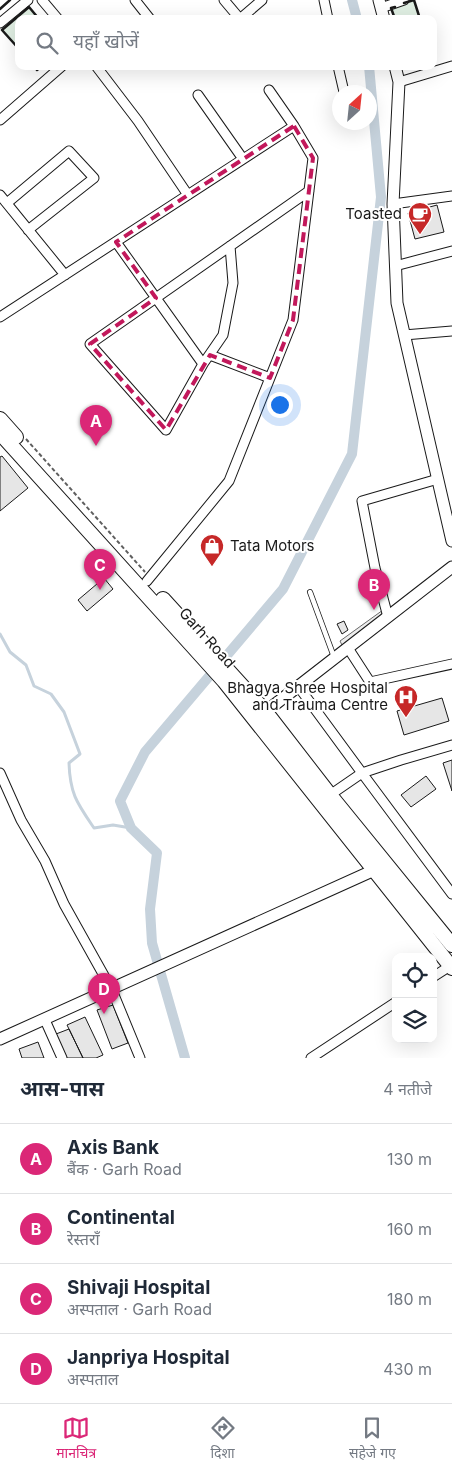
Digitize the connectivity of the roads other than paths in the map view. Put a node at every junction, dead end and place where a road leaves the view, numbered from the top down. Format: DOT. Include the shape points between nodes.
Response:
graph roads {
  1 [pos="28,0"];
  2 [pos="42,0"];
  3 [pos="134,0"];
  4 [pos="224,0"];
  5 [pos="262,0"];
  6 [pos="324,0"];
  7 [pos="404,0"];
  8 [pos="381,9"];
  9 [pos="55,15"];
  10 [pos="147,15"];
  11 [pos="237,15"];
  12 [pos="245,15"];
  13 [pos="327,15"];
  14 [pos="0,23"];
  15 [pos="452,66"];
  16 [pos="57,70"];
  17 [pos="99,70"];
  18 [pos="339,70"];
  19 [pos="396,70"];
  20 [pos="399,82"];
  21 [pos="342,85"];
  22 [pos="269,90"];
  23 [pos="198,95"];
  24 [pos="0,120"];
  25 [pos="294,126"];
  26 [pos="243,159"];
  27 [pos="309,191"];
  28 [pos="0,195"];
  29 [pos="188,195"];
  30 [pos="452,196"];
  31 [pos="7,204"];
  32 [pos="393,204"];
  33 [pos="28,230"];
  34 [pos="116,242"];
  35 [pos="230,246"];
  36 [pos="452,250"];
  37 [pos="395,266"];
  38 [pos="64,275"];
  39 [pos="156,298"];
  40 [pos="0,317"];
  41 [pos="452,330"];
  42 [pos="404,335"];
  43 [pos="210,355"];
  44 [pos="203,364"];
  45 [pos="270,378"];
  46 [pos="0,419"];
  47 [pos="0,433"];
  48 [pos="438,479"];
  49 [pos="94,529"];
  50 [pos="452,541"];
  51 [pos="452,567"];
  52 [pos="149,579"];
  53 [pos="310,592"];
  54 [pos="388,617"];
  55 [pos="201,648"];
  56 [pos="348,648"];
  57 [pos="334,658"];
  58 [pos="452,664"];
  59 [pos="298,686"];
  60 [pos="260,716"];
  61 [pos="452,745"];
  62 [pos="0,773"];
  63 [pos="362,773"];
  64 [pos="330,795"];
  65 [pos="387,865"];
  66 [pos="374,870"];
  67 [pos="452,894"];
  68 [pos="452,945"];
  69 [pos="450,962"];
  70 [pos="437,973"];
  71 [pos="112,990"];
  72 [pos="392,1005"];
  73 [pos="45,1020"];
  74 [pos="0,1039"];
  75 [pos="62,1058"];
  76 [pos="140,1058"];
  77 [pos="311,1058"];
  1 -- 14 [label="street"];
  2 -- 9 [label="street"];
  3 -- 10 [label="street"];
  4 -- 11 [label="street"];
  5 -- 12 [label="street"];
  6 -- 13 [label="street"];
  7 -- 8 [label="street"];
  15 -- 20 [label="street"];
  16 -- 24 [label="street"];
  17 -- 29 [label="street"];
  18 -- 21 [label="street"];
  19 -- 20 [label="street"];
  20 -- 32 [label="street"];
  22 -- 25 [label="street"];
  23 -- 26 [label="street"];
  25 -- 26 [label="street"];
  25 -- 27 [label="street" via="313,158"];
  26 -- 29 [label="street"];
  27 -- 35 [label="street"];
  27 -- 45 [label="street" via="293,320"];
  28 -- 31 [label="street"];
  29 -- 34 [label="street"];
  30 -- 32 [label="street"];
  31 -- 33 [label="street"];
  31 -- 33 [label="street" via="69,151 94,178"];
  32 -- 37 [label="street"];
  33 -- 38 [label="street"];
  34 -- 38 [label="street"];
  34 -- 39 [label="street"];
  35 -- 39 [label="street"];
  35 -- 43 [label="street" via="233,282 223,335"];
  36 -- 37 [label="street"];
  37 -- 42 [label="street" via="397,303"];
  38 -- 40 [label="street"];
  39 -- 44 [label="street"];
  39 -- 44 [label="street" via="90,344 166,430"];
  41 -- 42 [label="street"];
  42 -- 48 [label="street"];
  43 -- 44 [label="street"];
  43 -- 45 [label="street"];
  45 -- 52 [label="street" via="229,481"];
  46 -- 49 [label="main road, Garh Road"];
  47 -- 49 [label="main road, Garh Road"];
  48 -- 50 [label="street"];
  48 -- 54 [label="street" via="362,501"];
  49 -- 52 [label="main road, Garh Road"];
  49 -- 55 [label="main road, Garh Road"];
  51 -- 54 [label="street"];
  52 -- 55 [label="main road, Garh Road"];
  53 -- 57 [label="lane"];
  54 -- 56 [label="street"];
  55 -- 60 [label="main road, Garh Road"];
  56 -- 57 [label="street"];
  56 -- 58 [label="street" via="370,682"];
  57 -- 59 [label="street"];
  59 -- 60 [label="street"];
  59 -- 63 [label="street"];
  60 -- 64 [label="main road, Garh Road"];
  60 -- 66 [label="main road, Garh Road"];
  61 -- 63 [label="street"];
  62 -- 71 [label="street" via="64,904"];
  63 -- 64 [label="street"];
  63 -- 67 [label="street"];
  64 -- 65 [label="main road, Garh Road"];
  65 -- 66 [label="street"];
  65 -- 68 [label="main road, Garh Road"];
  66 -- 69 [label="main road, Garh Road"];
  66 -- 71 [label="street"];
  69 -- 70 [label="street"];
  71 -- 73 [label="street"];
  71 -- 76 [label="street"];
  72 -- 77 [label="street"];
  73 -- 74 [label="street"];
  73 -- 75 [label="street"];
}
